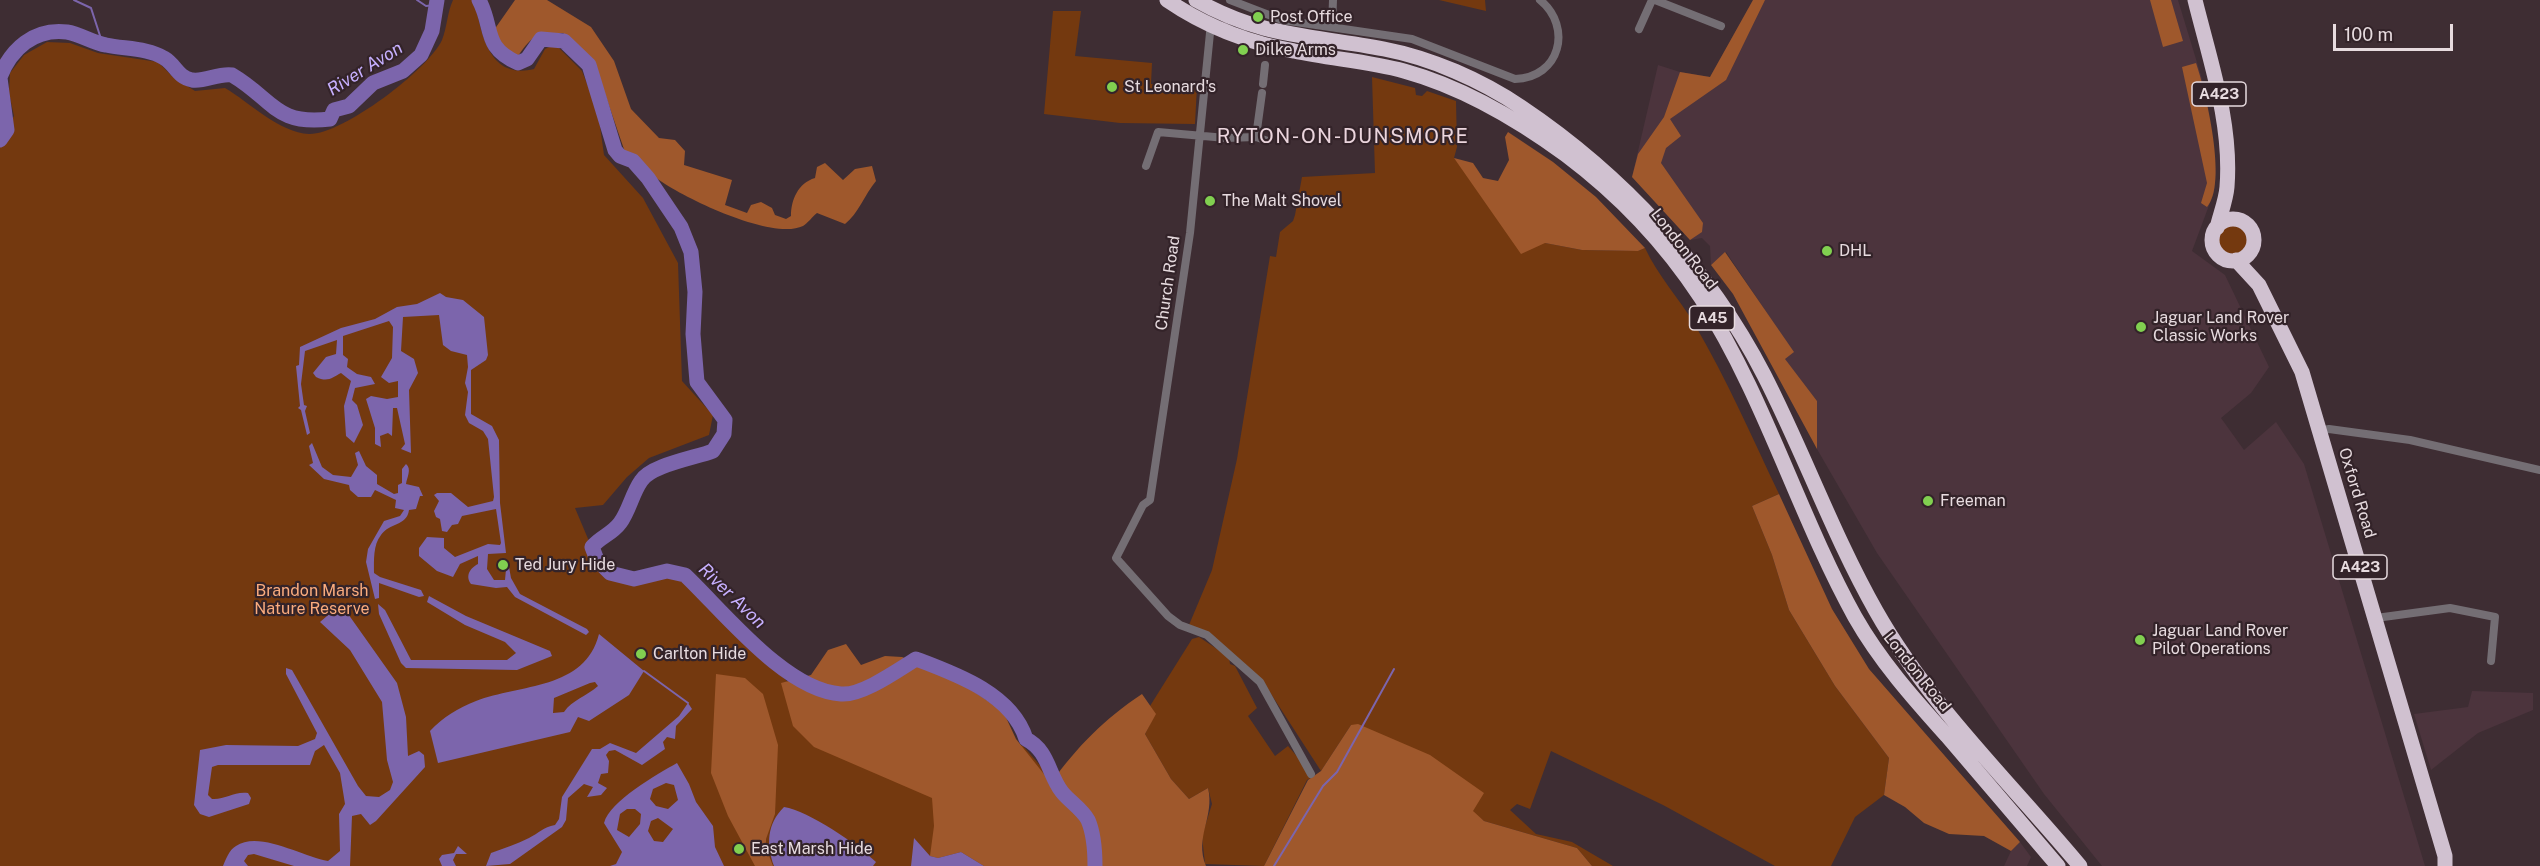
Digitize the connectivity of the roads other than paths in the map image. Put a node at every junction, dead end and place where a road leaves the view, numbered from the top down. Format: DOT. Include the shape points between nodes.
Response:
graph roads {
  1 [pos="1167,0"];
  2 [pos="1230,0"];
  3 [pos="1333,0"];
  4 [pos="1540,0"];
  5 [pos="1653,0"];
  6 [pos="2195,0"];
  7 [pos="1199,2"];
  8 [pos="1212,25"];
  9 [pos="1721,26"];
  10 [pos="1332,27"];
  11 [pos="1640,30"];
  12 [pos="1265,65"];
  13 [pos="1199,136"];
  14 [pos="1256,137"];
  15 [pos="1268,141"];
  16 [pos="1146,166"];
  17 [pos="2227,189"];
  18 [pos="2244,222"];
  19 [pos="2217,228"];
  20 [pos="2253,245"];
  21 [pos="2236,260"];
  22 [pos="2259,285"];
  23 [pos="2319,431"];
  24 [pos="2540,470"];
  25 [pos="2376,618"];
  26 [pos="2491,661"];
  27 [pos="1311,774"];
  28 [pos="2447,862"];
  29 [pos="2058,866"];
  30 [pos="2079,866"];
  1 -- 8 [label="highway, London Road / A45"];
  2 -- 10 [label="street" via="1282,20"];
  3 -- 10 [label="street"];
  4 -- 10 [label="street" via="1556,17 1559,38 1548,65 1522,78 1509,78 1412,39"];
  5 -- 9 [label="street"];
  5 -- 11 [label="street"];
  6 -- 17 [label="highway, A423" via="2223,112 2228,147"];
  7 -- 8 [label="street"];
  7 -- 30 [label="highway, London Road / A45" via="1270,32 1388,50 1446,68 1517,104 1548,126 1640,206 1696,270 1762,372 1856,572 1900,649"];
  8 -- 13 [label="street, Church Road"];
  8 -- 29 [label="highway, London Road / A45" via="1266,45 1385,67 1438,82 1540,137 1624,205 1679,269 1721,332 1835,577 1880,658"];
  12 -- 14 [label="street"];
  13 -- 14 [label="street"];
  13 -- 16 [label="street" via="1158,132"];
  13 -- 27 [label="street, Church Road" via="1190,233 1149,500 1116,558 1168,616 1207,635 1260,682"];
  14 -- 15 [label="street"];
  17 -- 18 [label="highway, A423"];
  17 -- 19 [label="highway, A423"];
  18 -- 19 [label="highway" via="2232,219"];
  18 -- 20 [label="highway" via="2252,232"];
  19 -- 21 [label="highway" via="2213,236 2215,249 2224,258"];
  20 -- 21 [label="highway" via="2247,255"];
  20 -- 22 [label="highway, Oxford Road / A423"];
  21 -- 22 [label="highway, Oxford Road / A423"];
  22 -- 23 [label="highway, Oxford Road / A423" via="2302,372"];
  23 -- 24 [label="street" via="2330,429 2410,440"];
  23 -- 25 [label="highway, Oxford Road / A423"];
  25 -- 26 [label="street" via="2450,608 2495,617"];
  25 -- 28 [label="highway, Oxford Road / A423"];
}
